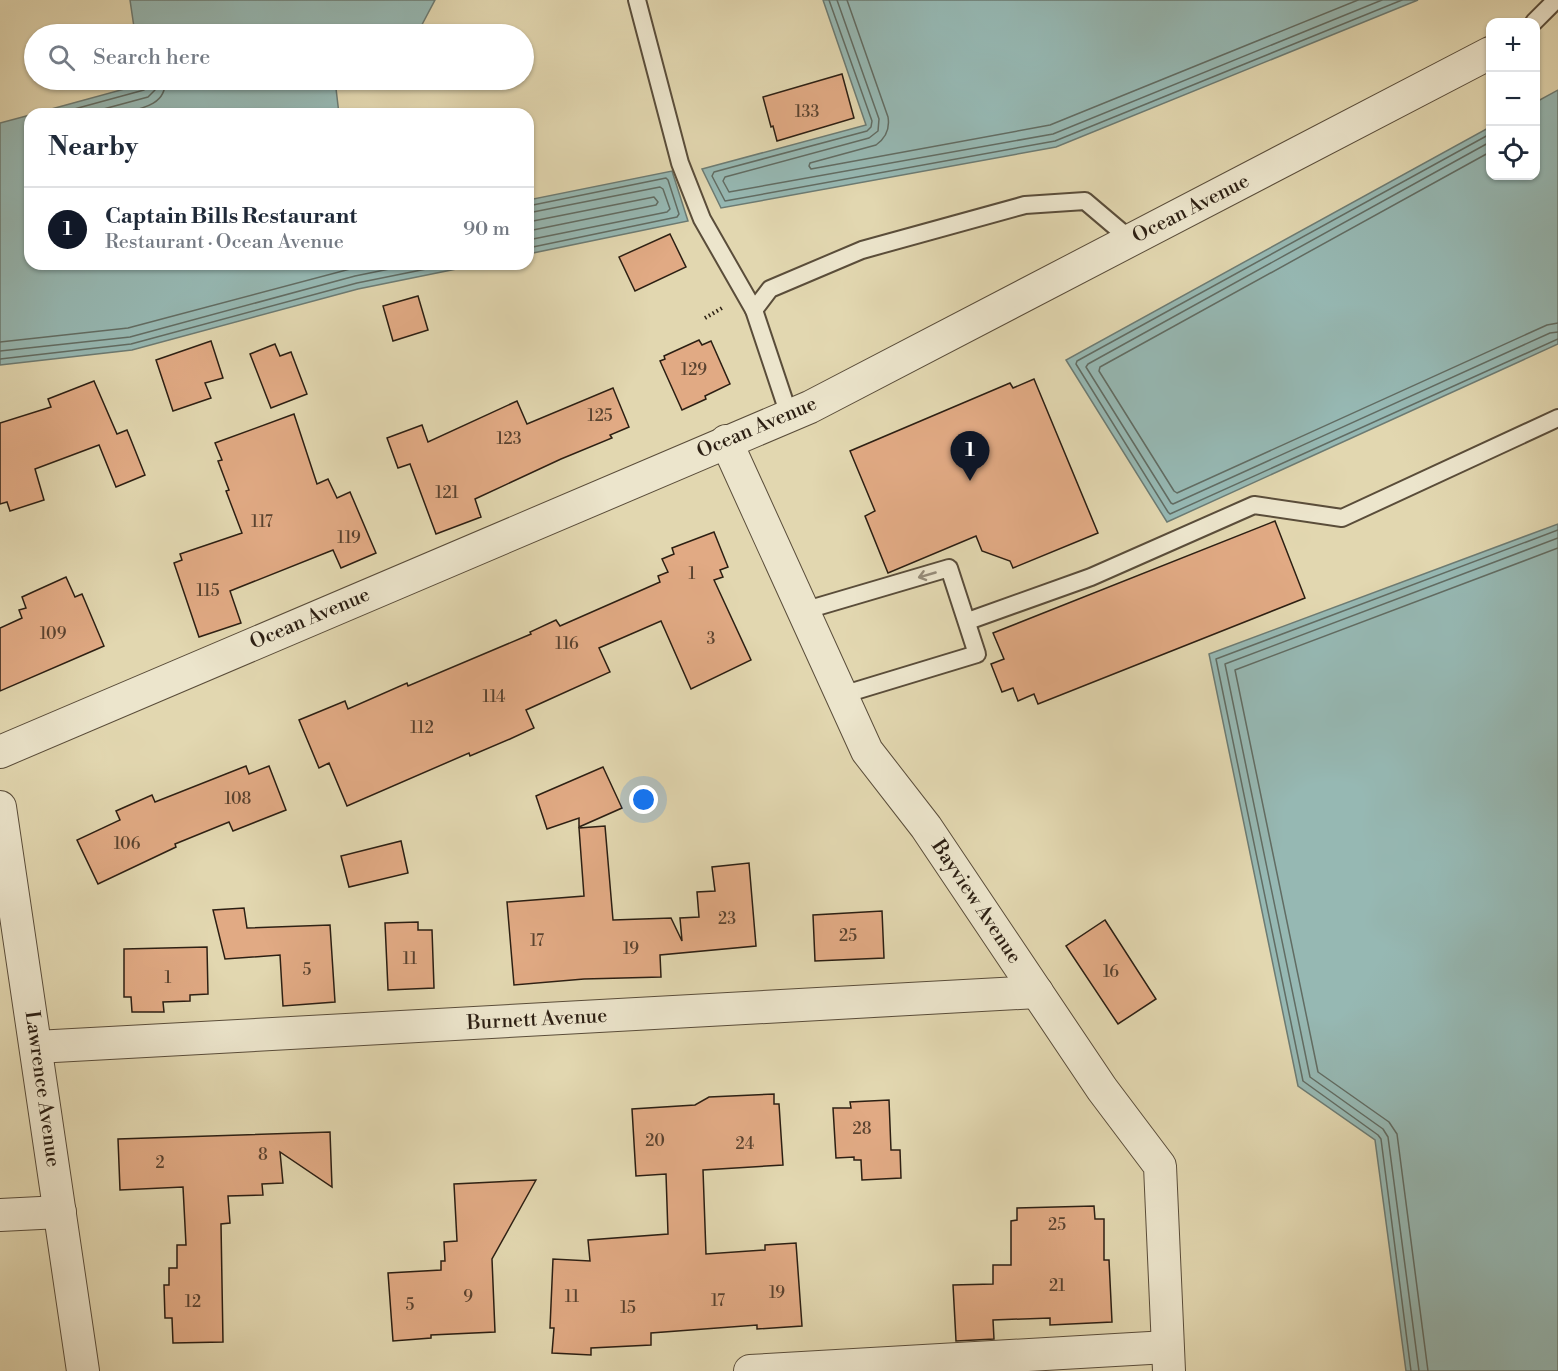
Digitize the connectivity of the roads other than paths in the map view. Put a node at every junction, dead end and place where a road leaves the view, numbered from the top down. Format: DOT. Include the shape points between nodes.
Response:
graph roads {
  1 [pos="637,0"];
  2 [pos="1556,0"];
  3 [pos="1538,18"];
  4 [pos="1486,56"];
  5 [pos="1131,240"];
  6 [pos="754,310"];
  7 [pos="789,415"];
  8 [pos="1558,418"];
  9 [pos="726,441"];
  10 [pos="803,611"];
  11 [pos="968,621"];
  12 [pos="842,695"];
  13 [pos="0,752"];
  14 [pos="0,807"];
  15 [pos="1037,992"];
  16 [pos="36,1047"];
  17 [pos="60,1212"];
  18 [pos="0,1215"];
  19 [pos="1168,1359"];
  20 [pos="83,1371"];
  21 [pos="750,1371"];
  1 -- 6 [label="lane" via="688,184 702,219"];
  2 -- 3 [label="lane"];
  4 -- 5 [label="street, Ocean Avenue"];
  5 -- 6 [label="lane" via="1085,201 1025,205 862,250 770,289"];
  5 -- 7 [label="street, Ocean Avenue"];
  6 -- 7 [label="lane"];
  7 -- 9 [label="street, Ocean Avenue"];
  8 -- 11 [label="lane" via="1342,518 1254,505 1091,577"];
  9 -- 10 [label="street, Bayview Avenue"];
  9 -- 13 [label="street, Ocean Avenue"];
  11 -- 10 [label="lane, one-way" via="949,568"];
  10 -- 12 [label="street, Bayview Avenue"];
  11 -- 12 [label="lane" via="977,654"];
  12 -- 15 [label="street, Bayview Avenue" via="867,751 926,827"];
  14 -- 16 [label="street, Lawrence Avenue"];
  15 -- 16 [label="street, Burnett Avenue"];
  15 -- 19 [label="street, Bayview Avenue" via="1160,1166"];
  16 -- 17 [label="street, Lawrence Avenue"];
  17 -- 18 [label="street"];
  17 -- 20 [label="street, Lawrence Avenue"];
  19 -- 21 [label="street"];
}
